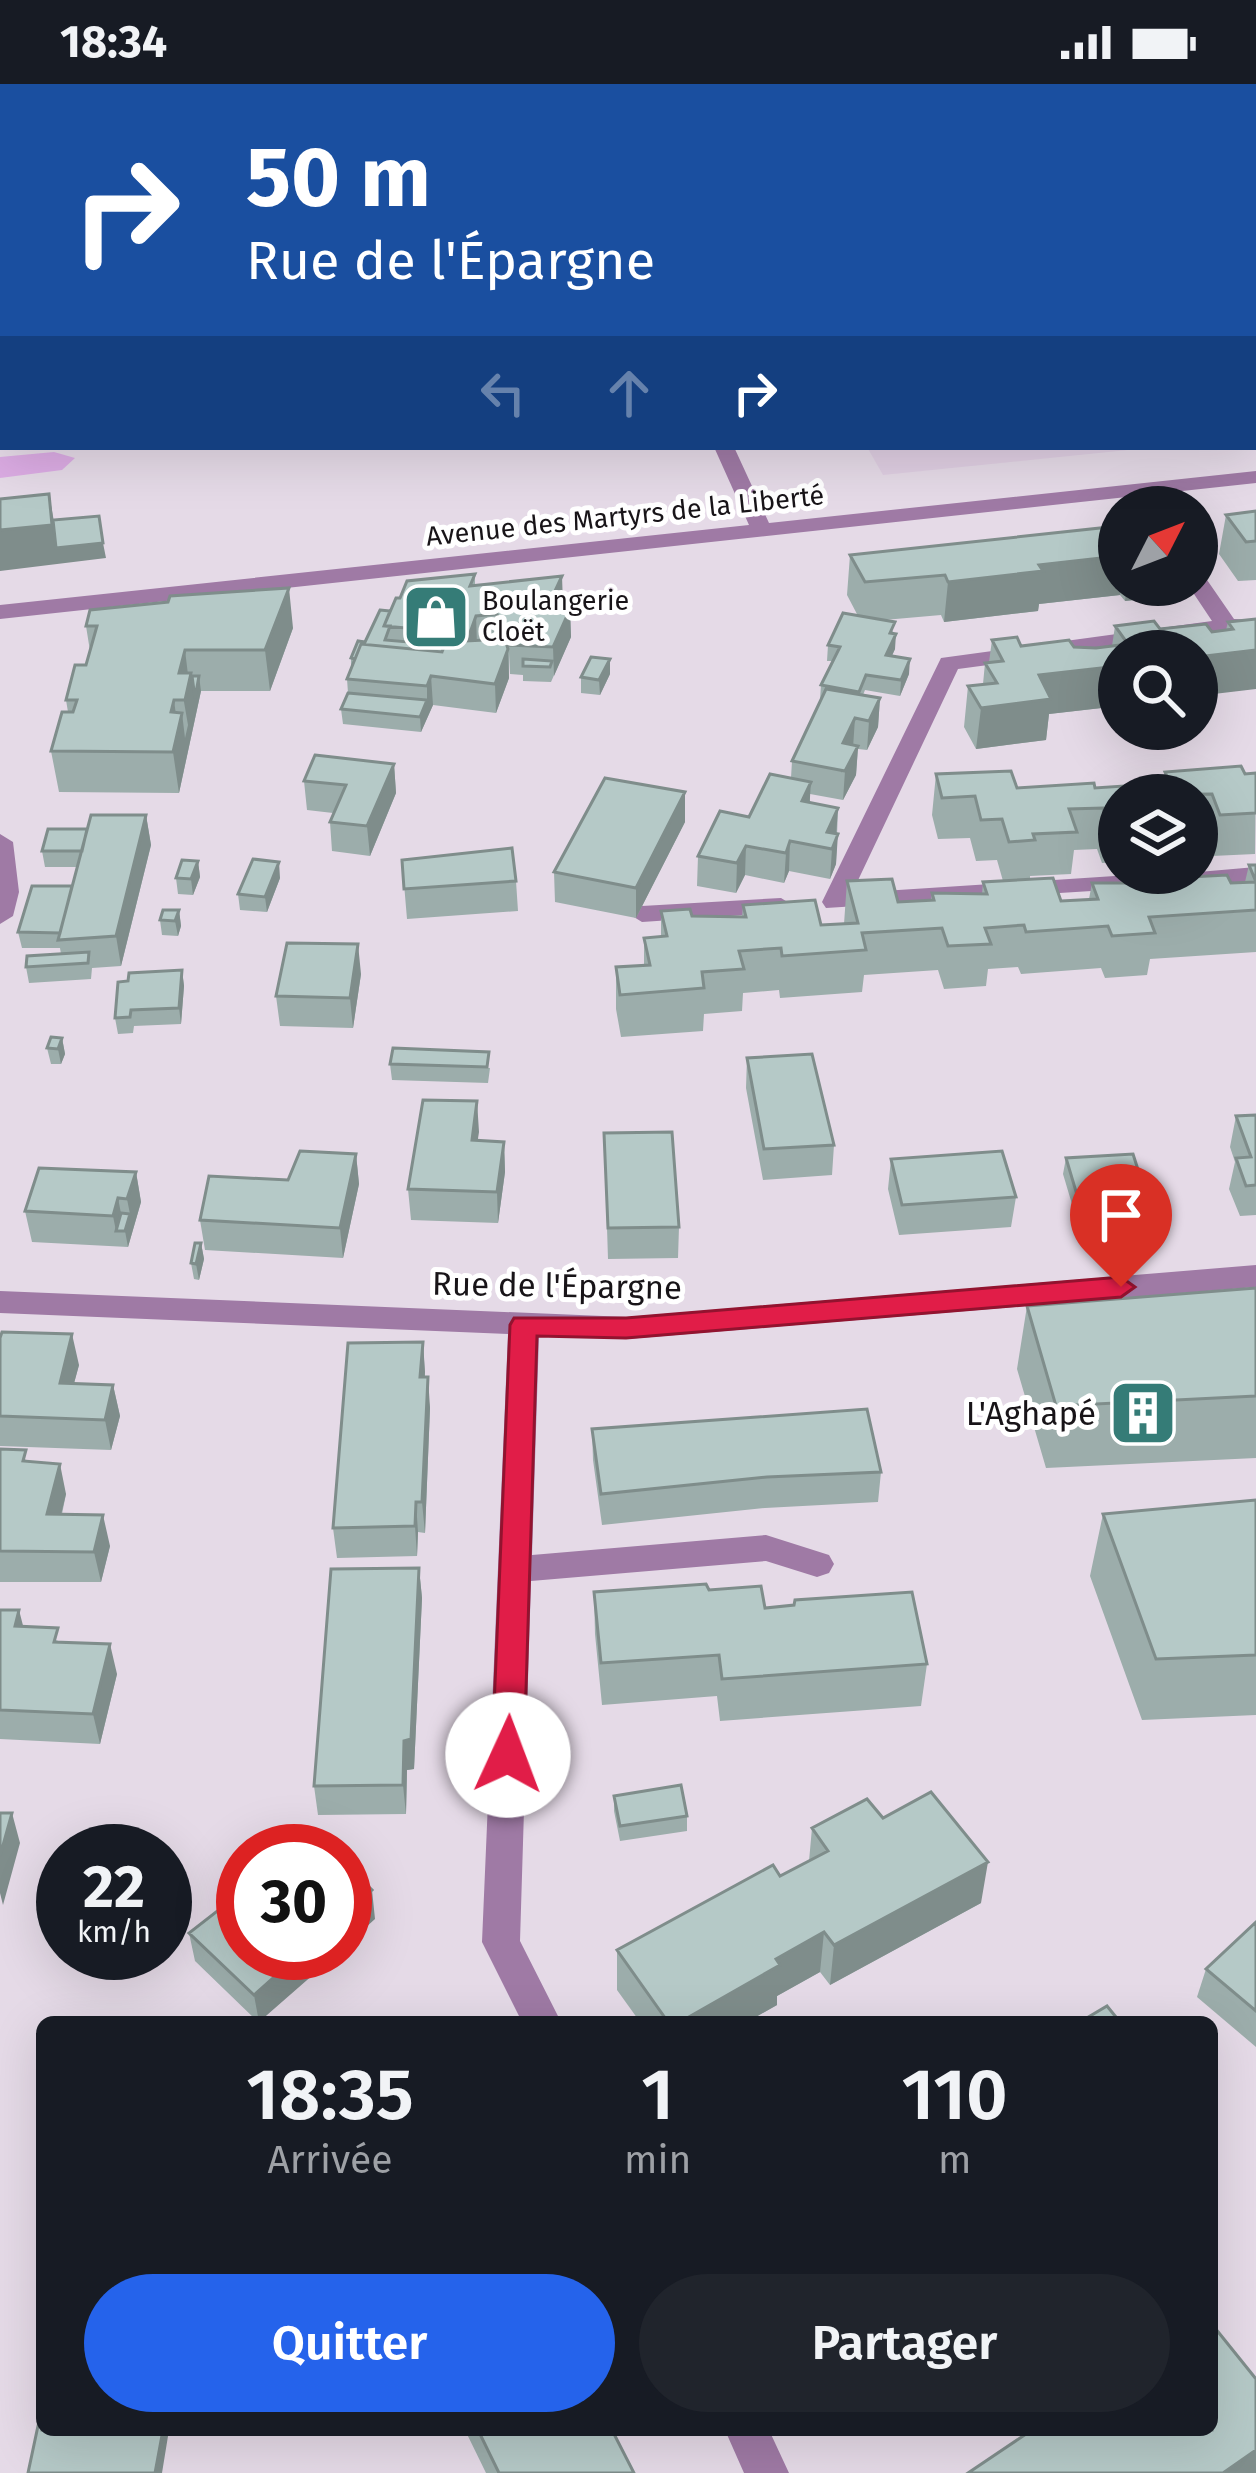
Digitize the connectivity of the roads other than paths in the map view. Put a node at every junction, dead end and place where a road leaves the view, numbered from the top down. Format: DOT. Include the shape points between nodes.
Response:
graph roads {
  1 [pos="725,450"];
  2 [pos="1256,477"];
  3 [pos="1209,486"];
  4 [pos="1098,503"];
  5 [pos="762,530"];
  6 [pos="1213,606"];
  7 [pos="0,612"];
  8 [pos="1227,626"];
  9 [pos="1256,627"];
  10 [pos="0,842"];
  11 [pos="1256,875"];
  12 [pos="835,902"];
  13 [pos="642,914"];
  14 [pos="0,916"];
  15 [pos="1256,1276"];
  16 [pos="0,1302"];
  17 [pos="524,1325"];
  18 [pos="817,1564"];
  19 [pos="515,1569"];
  20 [pos="539,2016"];
  21 [pos="749,2436"];
  22 [pos="767,2473"];
  1 -- 5 [label="street"];
  2 -- 3 [label="street, Avenue des Martyrs de la Liberté"];
  4 -- 5 [label="street, Avenue des Martyrs de la Liberté"];
  5 -- 7 [label="street, Avenue des Martyrs de la Liberté"];
  6 -- 8 [label="street"];
  8 -- 9 [label="street"];
  8 -- 12 [label="street" via="949,663"];
  10 -- 14 [label="street"];
  11 -- 12 [label="street"];
  12 -- 13 [label="street"];
  15 -- 17 [label="street, Rue de l'Épargne" via="626,1328"];
  16 -- 17 [label="street, Rue de l'Épargne"];
  17 -- 19 [label="street"];
  18 -- 19 [label="street" via="766,1548"];
  19 -- 20 [label="street" via="501,1942"];
  21 -- 22 [label="street"];
}
